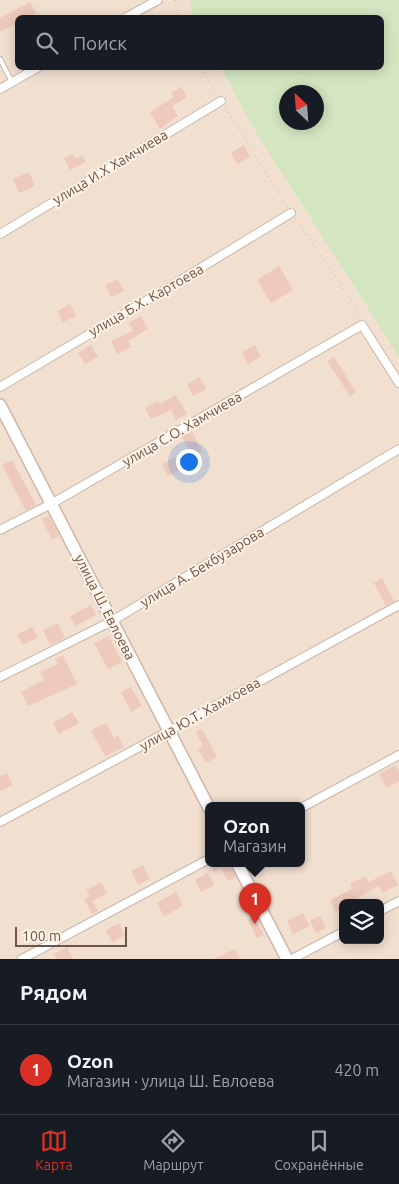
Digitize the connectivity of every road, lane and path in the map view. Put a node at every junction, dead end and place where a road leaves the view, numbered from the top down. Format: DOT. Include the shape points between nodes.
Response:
graph roads {
  1 [pos="158,0"];
  2 [pos="175,0"];
  3 [pos="130,15"];
  4 [pos="178,15"];
  5 [pos="0,59"];
  6 [pos="33,70"];
  7 [pos="202,70"];
  8 [pos="12,82"];
  9 [pos="0,89"];
  10 [pos="221,101"];
  11 [pos="292,213"];
  12 [pos="0,234"];
  13 [pos="362,325"];
  14 [pos="399,383"];
  15 [pos="0,386"];
  16 [pos="0,405"];
  17 [pos="399,449"];
  18 [pos="51,504"];
  19 [pos="0,530"];
  20 [pos="399,605"];
  21 [pos="112,621"];
  22 [pos="0,677"];
  23 [pos="169,731"];
  24 [pos="399,755"];
  25 [pos="206,802"];
  26 [pos="305,806"];
  27 [pos="0,822"];
  28 [pos="205,860"];
  29 [pos="239,867"];
  30 [pos="399,901"];
  31 [pos="384,909"];
  32 [pos="339,934"];
  33 [pos="22,959"];
  34 [pos="287,959"];
  35 [pos="292,959"];
  1 -- 3 [label="street"];
  2 -- 4 [label="path"];
  5 -- 8 [label="lane"];
  6 -- 8 [label="street"];
  7 -- 10 [label="path"];
  8 -- 9 [label="street"];
  10 -- 11 [label="path"];
  10 -- 12 [label="street, улица И.Х Хамчиева"];
  11 -- 13 [label="path" via="354,304"];
  11 -- 15 [label="street, улица Б.Х. Картоева"];
  13 -- 14 [label="street"];
  13 -- 18 [label="street, улица С.О. Хамчиева"];
  16 -- 18 [label="street, улица Ш. Евлоева"];
  17 -- 21 [label="street, улица А. Бекбузарова"];
  18 -- 19 [label="street, улица С.О. Хамчиева"];
  18 -- 21 [label="street, улица Ш. Евлоева"];
  20 -- 23 [label="street, улица Ю.Т. Хамхоева"];
  21 -- 22 [label="street, улица А. Бекбузарова"];
  21 -- 23 [label="street, улица Ш. Евлоева"];
  23 -- 25 [label="street, улица Ш. Евлоева"];
  23 -- 27 [label="street, улица Ю.Т. Хамхоева"];
  24 -- 26 [label="street"];
  28 -- 33 [label="street"];
  29 -- 34 [label="street"];
  30 -- 31 [label="street"];
  32 -- 35 [label="street"];
}
